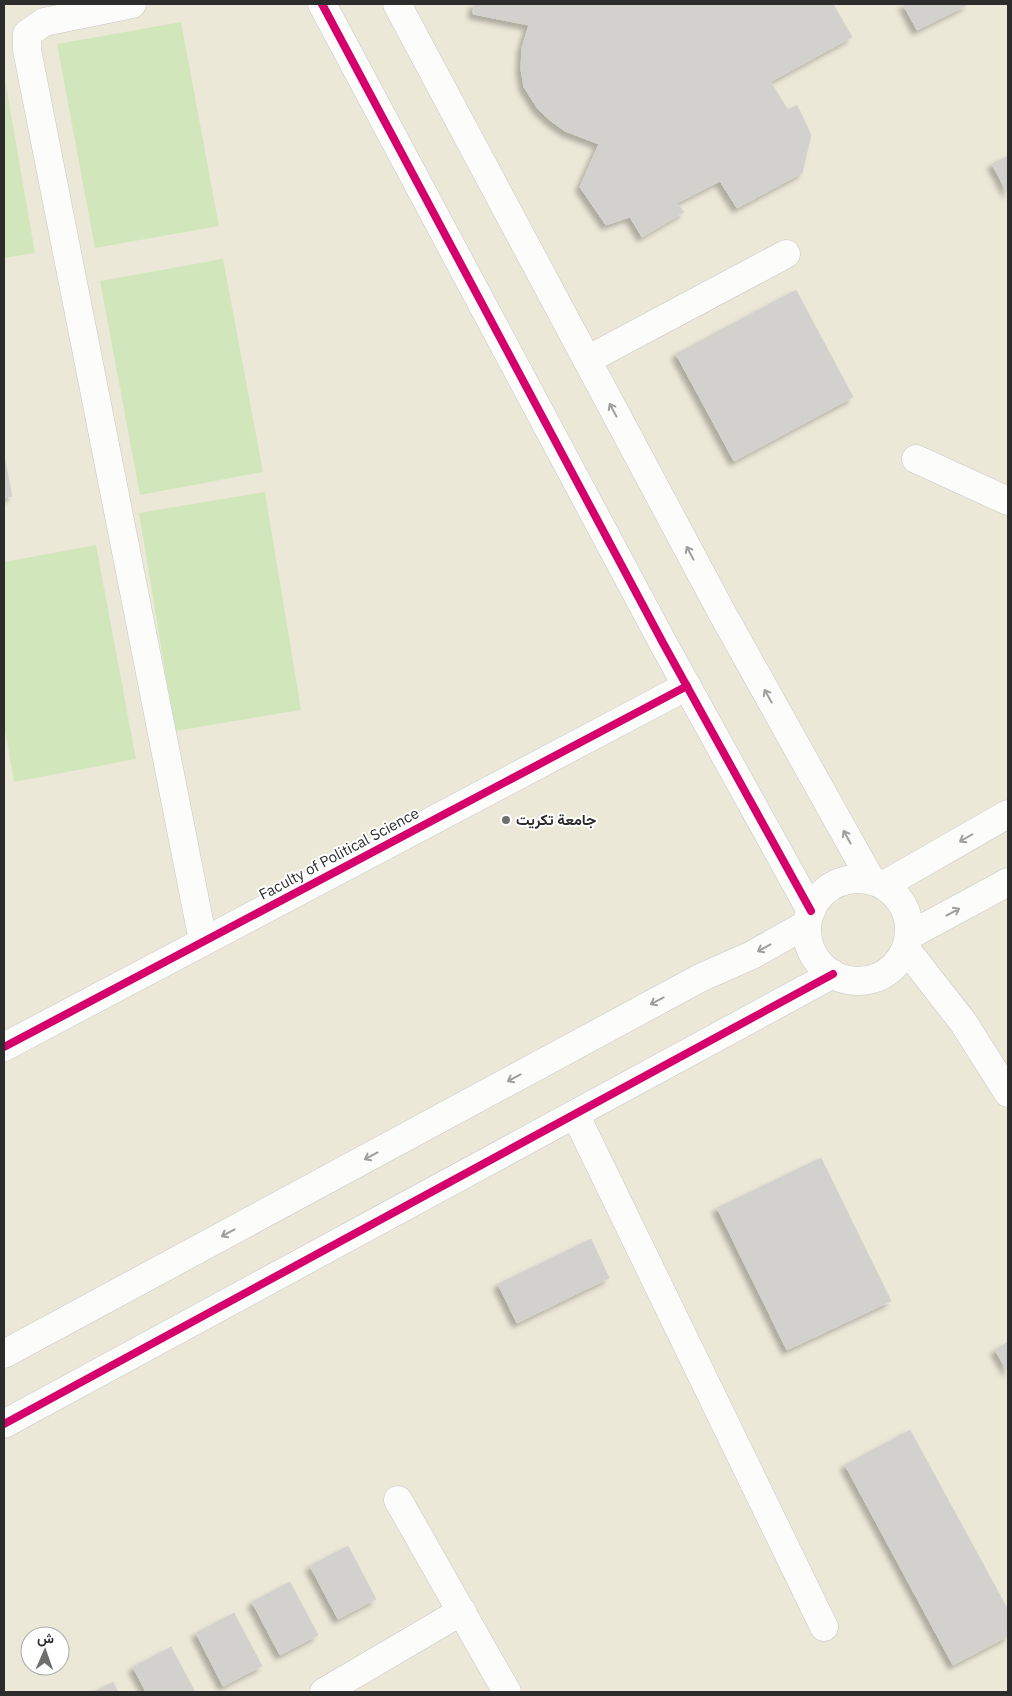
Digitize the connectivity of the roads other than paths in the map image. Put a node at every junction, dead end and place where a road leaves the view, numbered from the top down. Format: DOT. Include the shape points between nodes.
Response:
graph roads {
  1 [pos="132,4"];
  2 [pos="322,4"];
  3 [pos="397,4"];
  4 [pos="786,254"];
  5 [pos="587,360"];
  6 [pos="916,459"];
  7 [pos="1008,501"];
  8 [pos="687,686"];
  9 [pos="1008,814"];
  10 [pos="1008,882"];
  11 [pos="878,883"];
  12 [pos="809,918"];
  13 [pos="203,941"];
  14 [pos="908,942"];
  15 [pos="833,974"];
  16 [pos="4,1046"];
  17 [pos="1008,1093"];
  18 [pos="574,1114"];
  19 [pos="4,1354"];
  20 [pos="4,1424"];
  21 [pos="398,1500"];
  22 [pos="462,1612"];
  23 [pos="824,1627"];
  24 [pos="324,1692"];
  25 [pos="507,1692"];
  1 -- 13 [label="street" via="44,22 27,34 27,50"];
  2 -- 8 [label="street"];
  3 -- 5 [label="street"];
  4 -- 5 [label="street"];
  11 -- 5 [label="street, one-way" via="721,611"];
  6 -- 7 [label="street"];
  8 -- 12 [label="street"];
  8 -- 13 [label="street, Faculty of Political Science"];
  9 -- 11 [label="street, one-way"];
  14 -- 10 [label="street, one-way"];
  11 -- 12 [label="street" via="856,878 842,881 818,898"];
  11 -- 14 [label="street" via="896,894 904,906 909,920"];
  12 -- 15 [label="street" via="808,939 813,953"];
  12 -- 19 [label="street, one-way" via="752,955 700,978"];
  13 -- 16 [label="street, Faculty of Political Science"];
  14 -- 15 [label="street" via="899,961 888,972 875,978 846,980"];
  14 -- 17 [label="street"];
  15 -- 18 [label="street"];
  18 -- 20 [label="street"];
  18 -- 23 [label="street"];
  21 -- 22 [label="street"];
  22 -- 24 [label="street"];
  22 -- 25 [label="street"];
}
